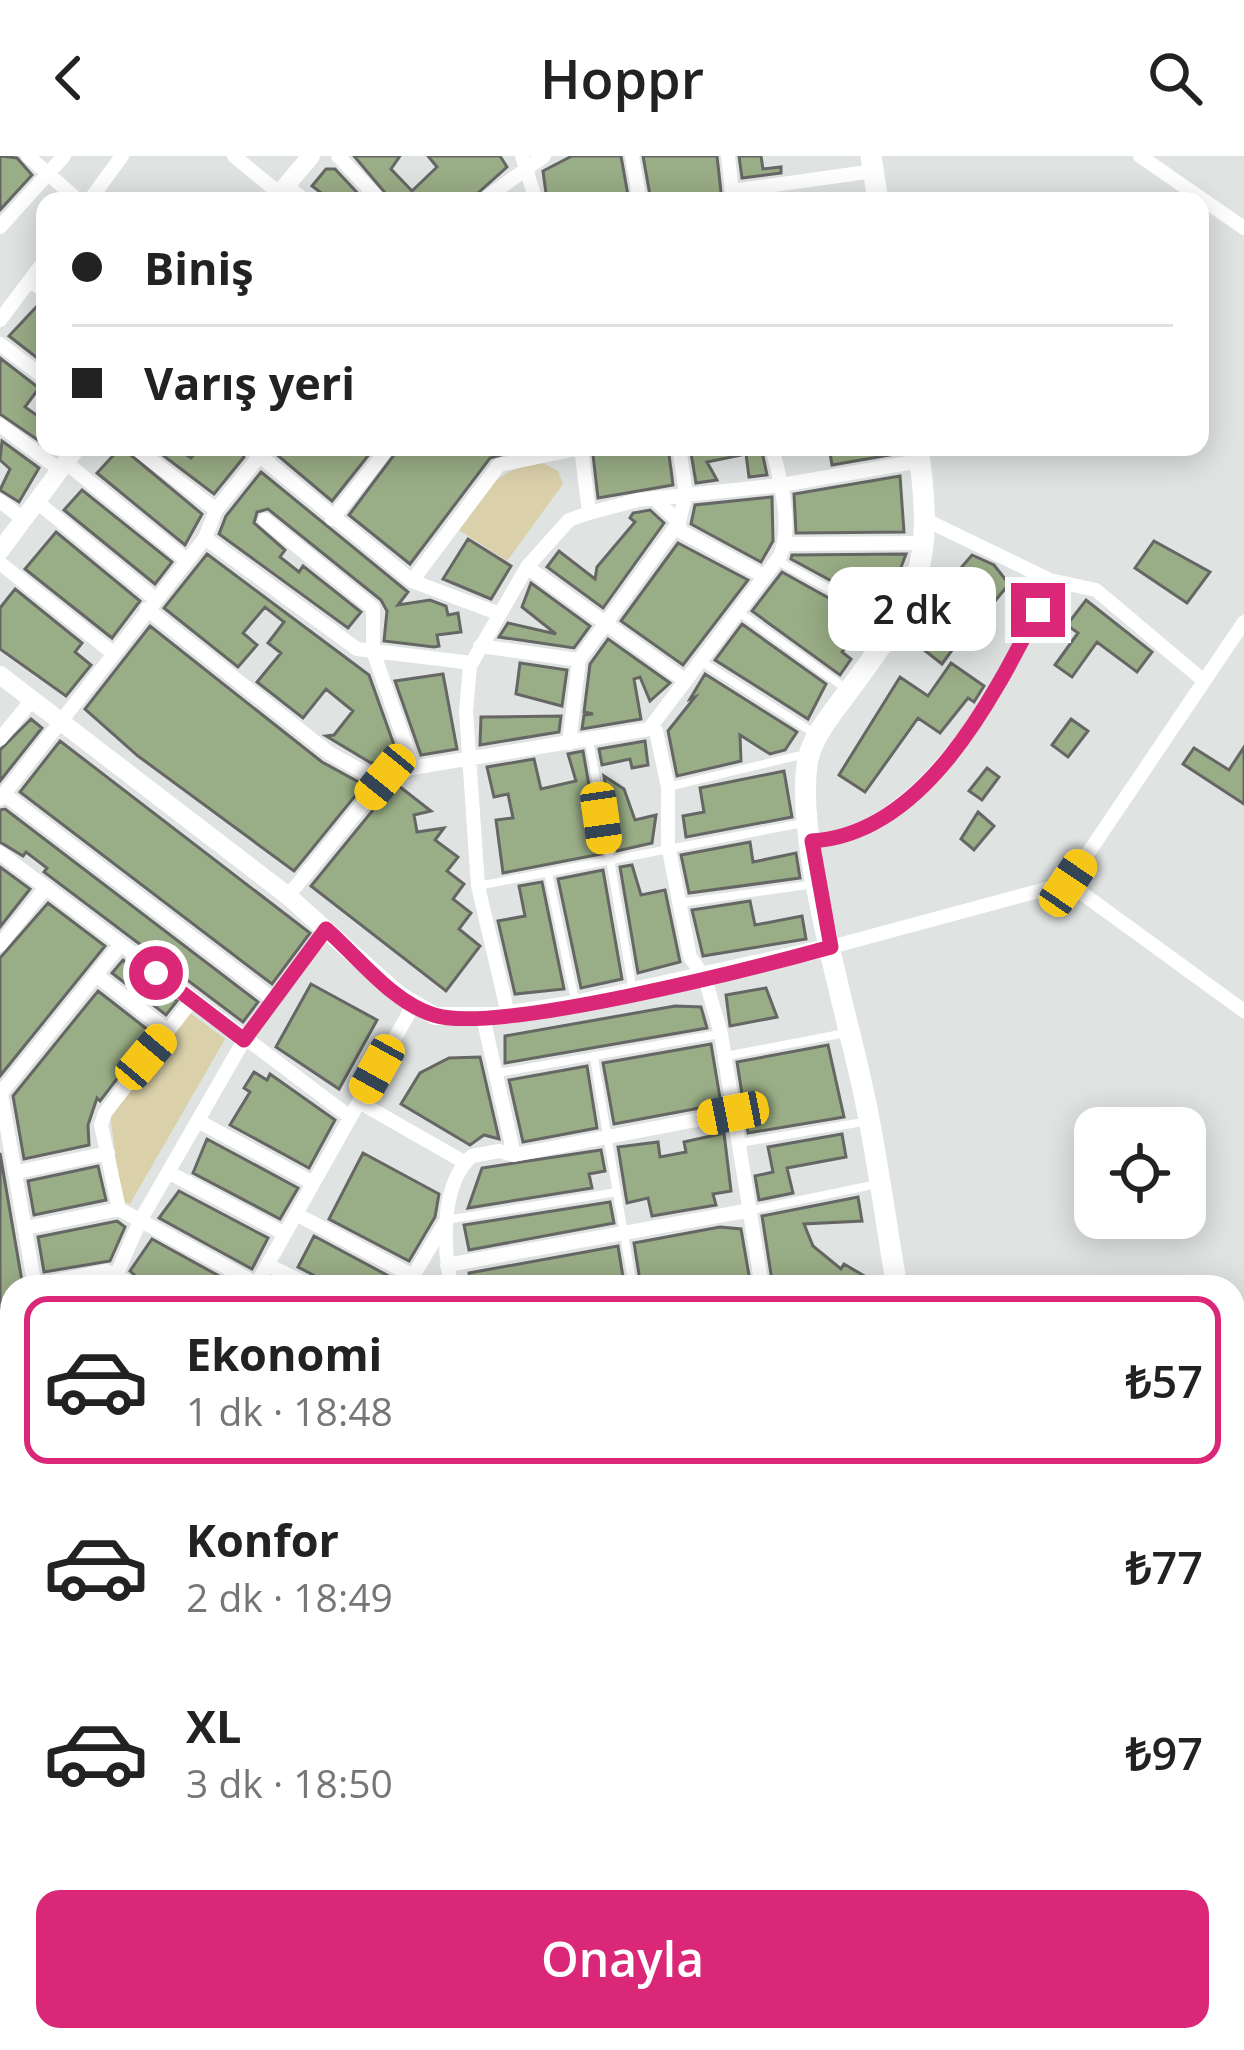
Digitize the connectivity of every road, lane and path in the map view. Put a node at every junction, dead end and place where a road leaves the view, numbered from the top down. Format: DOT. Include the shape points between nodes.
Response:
graph roads {
  1 [pos="28,156"];
  2 [pos="64,156"];
  3 [pos="122,156"];
  4 [pos="234,156"];
  5 [pos="311,156"];
  6 [pos="338,156"];
  7 [pos="544,156"];
  8 [pos="632,156"];
  9 [pos="728,156"];
  10 [pos="1140,156"];
  11 [pos="524,160"];
  12 [pos="866,165"];
  13 [pos="48,174"];
  14 [pos="69,192"];
  15 [pos="96,192"];
  16 [pos="278,192"];
  17 [pos="280,192"];
  18 [pos="372,192"];
  19 [pos="491,192"];
  20 [pos="533,192"];
  21 [pos="638,192"];
  22 [pos="732,192"];
  23 [pos="749,192"];
  24 [pos="1192,192"];
  25 [pos="1209,204"];
  26 [pos="0,227"];
  27 [pos="1244,228"];
  28 [pos="36,272"];
  29 [pos="30,280"];
  30 [pos="36,285"];
  31 [pos="0,320"];
  32 [pos="0,344"];
  33 [pos="36,371"];
  34 [pos="0,425"];
  35 [pos="36,444"];
  36 [pos="146,456"];
  37 [pos="255,456"];
  38 [pos="265,456"];
  39 [pos="381,456"];
  40 [pos="540,456"];
  41 [pos="583,456"];
  42 [pos="680,456"];
  43 [pos="774,456"];
  44 [pos="904,456"];
  45 [pos="913,456"];
  46 [pos="67,460"];
  47 [pos="781,485"];
  48 [pos="686,494"];
  49 [pos="0,501"];
  50 [pos="36,501"];
  51 [pos="658,502"];
  52 [pos="216,510"];
  53 [pos="590,513"];
  54 [pos="23,518"];
  55 [pos="266,520"];
  56 [pos="332,520"];
  57 [pos="680,522"];
  58 [pos="922,536"];
  59 [pos="205,538"];
  60 [pos="785,544"];
  61 [pos="0,550"];
  62 [pos="184,558"];
  63 [pos="776,561"];
  64 [pos="0,563"];
  65 [pos="527,567"];
  66 [pos="764,577"];
  67 [pos="1050,580"];
  68 [pos="412,581"];
  69 [pos="151,604"];
  70 [pos="739,612"];
  71 [pos="497,613"];
  72 [pos="609,621"];
  73 [pos="1244,622"];
  74 [pos="892,623"];
  75 [pos="480,646"];
  76 [pos="373,651"];
  77 [pos="114,654"];
  78 [pos="579,660"];
  79 [pos="702,662"];
  80 [pos="472,663"];
  81 [pos="0,675"];
  82 [pos="683,679"];
  83 [pos="1204,681"];
  84 [pos="844,687"];
  85 [pos="32,700"];
  86 [pos="64,724"];
  87 [pos="649,729"];
  88 [pos="812,732"];
  89 [pos="0,739"];
  90 [pos="589,739"];
  91 [pos="569,743"];
  92 [pos="797,756"];
  93 [pos="473,760"];
  94 [pos="414,768"];
  95 [pos="385,777"];
  96 [pos="668,787"];
  97 [pos="2,796"];
  98 [pos="805,832"];
  99 [pos="668,845"];
  100 [pos="0,853"];
  101 [pos="606,858"];
  102 [pos="548,873"];
  103 [pos="1068,883"];
  104 [pos="808,885"];
  105 [pos="478,886"];
  106 [pos="46,887"];
  107 [pos="288,896"];
  108 [pos="680,903"];
  109 [pos="326,929"];
  110 [pos="0,945"];
  111 [pos="120,945"];
  112 [pos="826,948"];
  113 [pos="96,975"];
  114 [pos="705,978"];
  115 [pos="634,992"];
  116 [pos="192,1000"];
  117 [pos="274,1000"];
  118 [pos="414,1004"];
  119 [pos="575,1004"];
  120 [pos="1244,1011"];
  121 [pos="508,1014"];
  122 [pos="483,1017"];
  123 [pos="168,1030"];
  124 [pos="721,1034"];
  125 [pos="840,1034"];
  126 [pos="244,1040"];
  127 [pos="724,1056"];
  128 [pos="594,1058"];
  129 [pos="498,1073"];
  130 [pos="1,1094"];
  131 [pos="359,1102"];
  132 [pos="733,1113"];
  133 [pos="350,1117"];
  134 [pos="198,1121"];
  135 [pos="857,1123"];
  136 [pos="606,1138"];
  137 [pos="739,1144"];
  138 [pos="109,1153"];
  139 [pos="514,1155"];
  140 [pos="464,1162"];
  141 [pos="17,1172"];
  142 [pos="169,1172"];
  143 [pos="313,1183"];
  144 [pos="868,1186"];
  145 [pos="616,1192"];
  146 [pos="119,1209"];
  147 [pos="751,1210"];
  148 [pos="296,1214"];
  149 [pos="446,1220"];
  150 [pos="140,1221"];
  151 [pos="26,1228"];
  152 [pos="624,1233"];
  153 [pos="285,1234"];
  154 [pos="268,1264"];
  155 [pos="447,1265"];
  156 [pos="32,1275"];
  157 [pos="117,1275"];
  158 [pos="236,1275"];
  159 [pos="262,1275"];
  160 [pos="290,1275"];
  161 [pos="400,1275"];
  162 [pos="414,1275"];
  163 [pos="449,1275"];
  164 [pos="630,1275"];
  165 [pos="760,1275"];
  166 [pos="881,1275"];
  167 [pos="895,1275"];
  1 -- 13 [label="street"];
  2 -- 13 [label="street"];
  3 -- 15 [label="street"];
  4 -- 16 [label="street"];
  5 -- 17 [label="street"];
  6 -- 18 [label="street"];
  7 -- 11 [label="street"];
  8 -- 21 [label="street"];
  9 -- 22 [label="street"];
  10 -- 24 [label="street"];
  11 -- 19 [label="street"];
  11 -- 20 [label="street"];
  12 -- 23 [label="street"];
  13 -- 14 [label="street"];
  13 -- 26 [label="street"];
  25 -- 27 [label="street"];
  28 -- 29 [label="street"];
  29 -- 30 [label="street"];
  29 -- 31 [label="street"];
  32 -- 33 [label="street"];
  34 -- 35 [label="street"];
  36 -- 52 [label="street"];
  37 -- 52 [label="street"];
  38 -- 56 [label="street"];
  39 -- 56 [label="street"];
  40 -- 68 [label="street" via="499,465"];
  41 -- 53 [label="street"];
  42 -- 48 [label="street"];
  43 -- 47 [label="street"];
  44 -- 47 [label="street"];
  45 -- 58 [label="main road"];
  46 -- 50 [label="street"];
  46 -- 62 [label="street"];
  47 -- 48 [label="street"];
  47 -- 60 [label="street"];
  48 -- 51 [label="street"];
  48 -- 57 [label="street"];
  49 -- 54 [label="street"];
  50 -- 54 [label="street"];
  50 -- 69 [label="street"];
  51 -- 53 [label="street"];
  51 -- 57 [label="street"];
  52 -- 59 [label="street"];
  53 -- 65 [label="street" via="568,520"];
  54 -- 61 [label="street"];
  55 -- 76 [label="street" via="373,608"];
  56 -- 68 [label="street"];
  57 -- 66 [label="street" via="680,531"];
  57 -- 72 [label="street"];
  58 -- 60 [label="street"];
  58 -- 67 [label="street"];
  58 -- 74 [label="main road" via="918,584"];
  59 -- 62 [label="street"];
  59 -- 76 [label="street" via="335,638"];
  60 -- 63 [label="street"];
  62 -- 69 [label="street"];
  63 -- 66 [label="street"];
  63 -- 74 [label="lane"];
  64 -- 77 [label="street"];
  65 -- 71 [label="street"];
  65 -- 72 [label="street"];
  66 -- 70 [label="street"];
  67 -- 83 [label="street" via="1096,590"];
  67 -- 98 [label="street" via="961,743 886,819 838,839"];
  68 -- 71 [label="street"];
  69 -- 77 [label="street"];
  69 -- 95 [label="street" via="329,753"];
  70 -- 79 [label="street"];
  70 -- 84 [label="lane"];
  71 -- 75 [label="street"];
  72 -- 78 [label="street"];
  72 -- 82 [label="street"];
  73 -- 83 [label="street"];
  74 -- 84 [label="main road"];
  75 -- 78 [label="street"];
  75 -- 80 [label="street"];
  76 -- 80 [label="street"];
  76 -- 94 [label="street"];
  77 -- 86 [label="street"];
  78 -- 91 [label="street"];
  79 -- 82 [label="street"];
  79 -- 88 [label="lane"];
  80 -- 93 [label="street" via="466,711"];
  81 -- 85 [label="street"];
  82 -- 87 [label="street"];
  83 -- 103 [label="street"];
  84 -- 88 [label="main road"];
  85 -- 86 [label="street"];
  85 -- 89 [label="street"];
  86 -- 97 [label="street"];
  86 -- 107 [label="street"];
  87 -- 90 [label="street"];
  87 -- 96 [label="street" via="656,731"];
  88 -- 92 [label="main road"];
  88 -- 98 [label="main road"];
  90 -- 91 [label="street"];
  90 -- 101 [label="lane"];
  91 -- 93 [label="street"];
  92 -- 96 [label="lane"];
  92 -- 98 [label="main road"];
  93 -- 94 [label="street"];
  93 -- 105 [label="street"];
  94 -- 95 [label="street"];
  95 -- 107 [label="street"];
  96 -- 99 [label="street"];
  97 -- 117 [label="street"];
  98 -- 99 [label="lane"];
  98 -- 104 [label="main road"];
  98 -- 112 [label="main road"];
  99 -- 101 [label="lane"];
  99 -- 108 [label="street"];
  100 -- 106 [label="street"];
  101 -- 102 [label="lane"];
  101 -- 115 [label="lane"];
  102 -- 105 [label="lane"];
  102 -- 119 [label="lane"];
  103 -- 112 [label="street"];
  103 -- 120 [label="street"];
  104 -- 108 [label="lane"];
  104 -- 112 [label="main road"];
  105 -- 121 [label="street"];
  106 -- 110 [label="street"];
  106 -- 111 [label="street"];
  107 -- 109 [label="street"];
  108 -- 114 [label="street" via="690,957"];
  109 -- 117 [label="street"];
  109 -- 118 [label="street"];
  111 -- 113 [label="street"];
  111 -- 116 [label="street"];
  112 -- 114 [label="street"];
  112 -- 125 [label="main road"];
  112 -- 167 [label="main road" via="866,1103"];
  113 -- 123 [label="street"];
  113 -- 130 [label="street"];
  114 -- 115 [label="street"];
  114 -- 124 [label="street"];
  115 -- 119 [label="street"];
  116 -- 123 [label="street"];
  116 -- 126 [label="street"];
  117 -- 126 [label="street"];
  118 -- 122 [label="street" via="434,1016"];
  118 -- 131 [label="street"];
  119 -- 121 [label="street"];
  121 -- 122 [label="street"];
  122 -- 129 [label="street"];
  123 -- 138 [label="street" via="105,1113"];
  124 -- 127 [label="street"];
  124 -- 128 [label="lane"];
  125 -- 127 [label="lane"];
  125 -- 135 [label="main road"];
  126 -- 133 [label="street"];
  126 -- 134 [label="street"];
  127 -- 132 [label="street"];
  128 -- 129 [label="lane"];
  128 -- 136 [label="lane"];
  129 -- 139 [label="street"];
  130 -- 141 [label="street"];
  131 -- 133 [label="street"];
  131 -- 140 [label="street"];
  132 -- 136 [label="street"];
  132 -- 137 [label="street"];
  133 -- 143 [label="street"];
  134 -- 142 [label="street"];
  134 -- 143 [label="street"];
  135 -- 137 [label="lane"];
  135 -- 144 [label="main road"];
  136 -- 139 [label="street"];
  136 -- 145 [label="lane"];
  137 -- 147 [label="street"];
  138 -- 141 [label="street"];
  138 -- 146 [label="street"];
  139 -- 140 [label="street"];
  140 -- 149 [label="street"];
  141 -- 151 [label="street"];
  142 -- 150 [label="street"];
  142 -- 153 [label="street"];
  143 -- 148 [label="street"];
  144 -- 147 [label="lane"];
  144 -- 166 [label="main road"];
  145 -- 149 [label="lane"];
  145 -- 152 [label="lane"];
  146 -- 150 [label="street"];
  146 -- 151 [label="street"];
  147 -- 152 [label="street"];
  147 -- 165 [label="street"];
  148 -- 153 [label="street"];
  148 -- 161 [label="street"];
  149 -- 155 [label="street"];
  149 -- 162 [label="street"];
  150 -- 157 [label="street"];
  150 -- 158 [label="street"];
  151 -- 156 [label="street"];
  152 -- 155 [label="street"];
  152 -- 164 [label="lane"];
  153 -- 154 [label="street"];
  154 -- 159 [label="street"];
  154 -- 160 [label="street"];
  155 -- 163 [label="street"];
}
